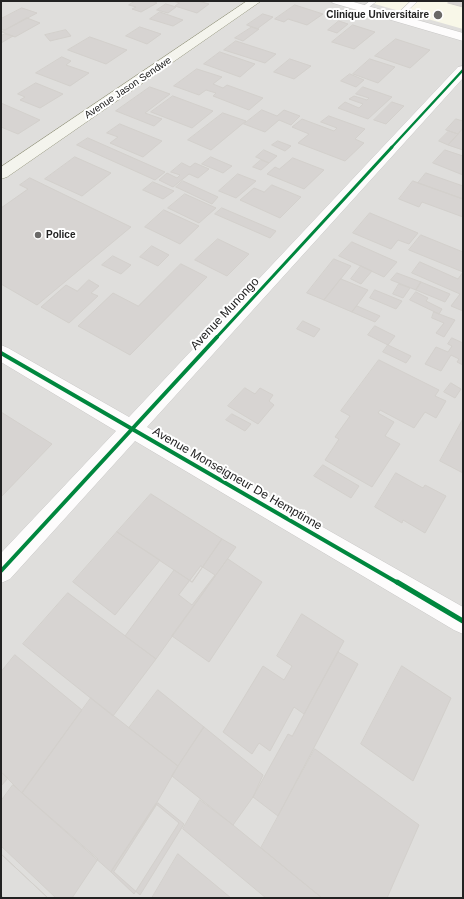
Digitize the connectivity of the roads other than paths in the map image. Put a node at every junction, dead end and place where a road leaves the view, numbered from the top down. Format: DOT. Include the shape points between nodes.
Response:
graph roads {
  1 [pos="255,1"];
  2 [pos="336,1"];
  3 [pos="374,1"];
  4 [pos="416,1"];
  5 [pos="363,9"];
  6 [pos="396,18"];
  7 [pos="463,37"];
  8 [pos="463,70"];
  9 [pos="1,174"];
  10 [pos="1,353"];
  11 [pos="132,430"];
  12 [pos="1,571"];
  13 [pos="463,621"];
  1 -- 9 [label="street, Avenue Jason Sendwe"];
  2 -- 5 [label="street"];
  3 -- 5 [label="lane"];
  4 -- 6 [label="lane"];
  5 -- 6 [label="street"];
  6 -- 7 [label="street"];
  8 -- 11 [label="street, Avenue Munongo"];
  10 -- 11 [label="street, Avenue Monseigneur De Hemptinne"];
  11 -- 12 [label="street, Avenue Munongo"];
  11 -- 13 [label="street, Avenue Monseigneur De Hemptinne"];
}
